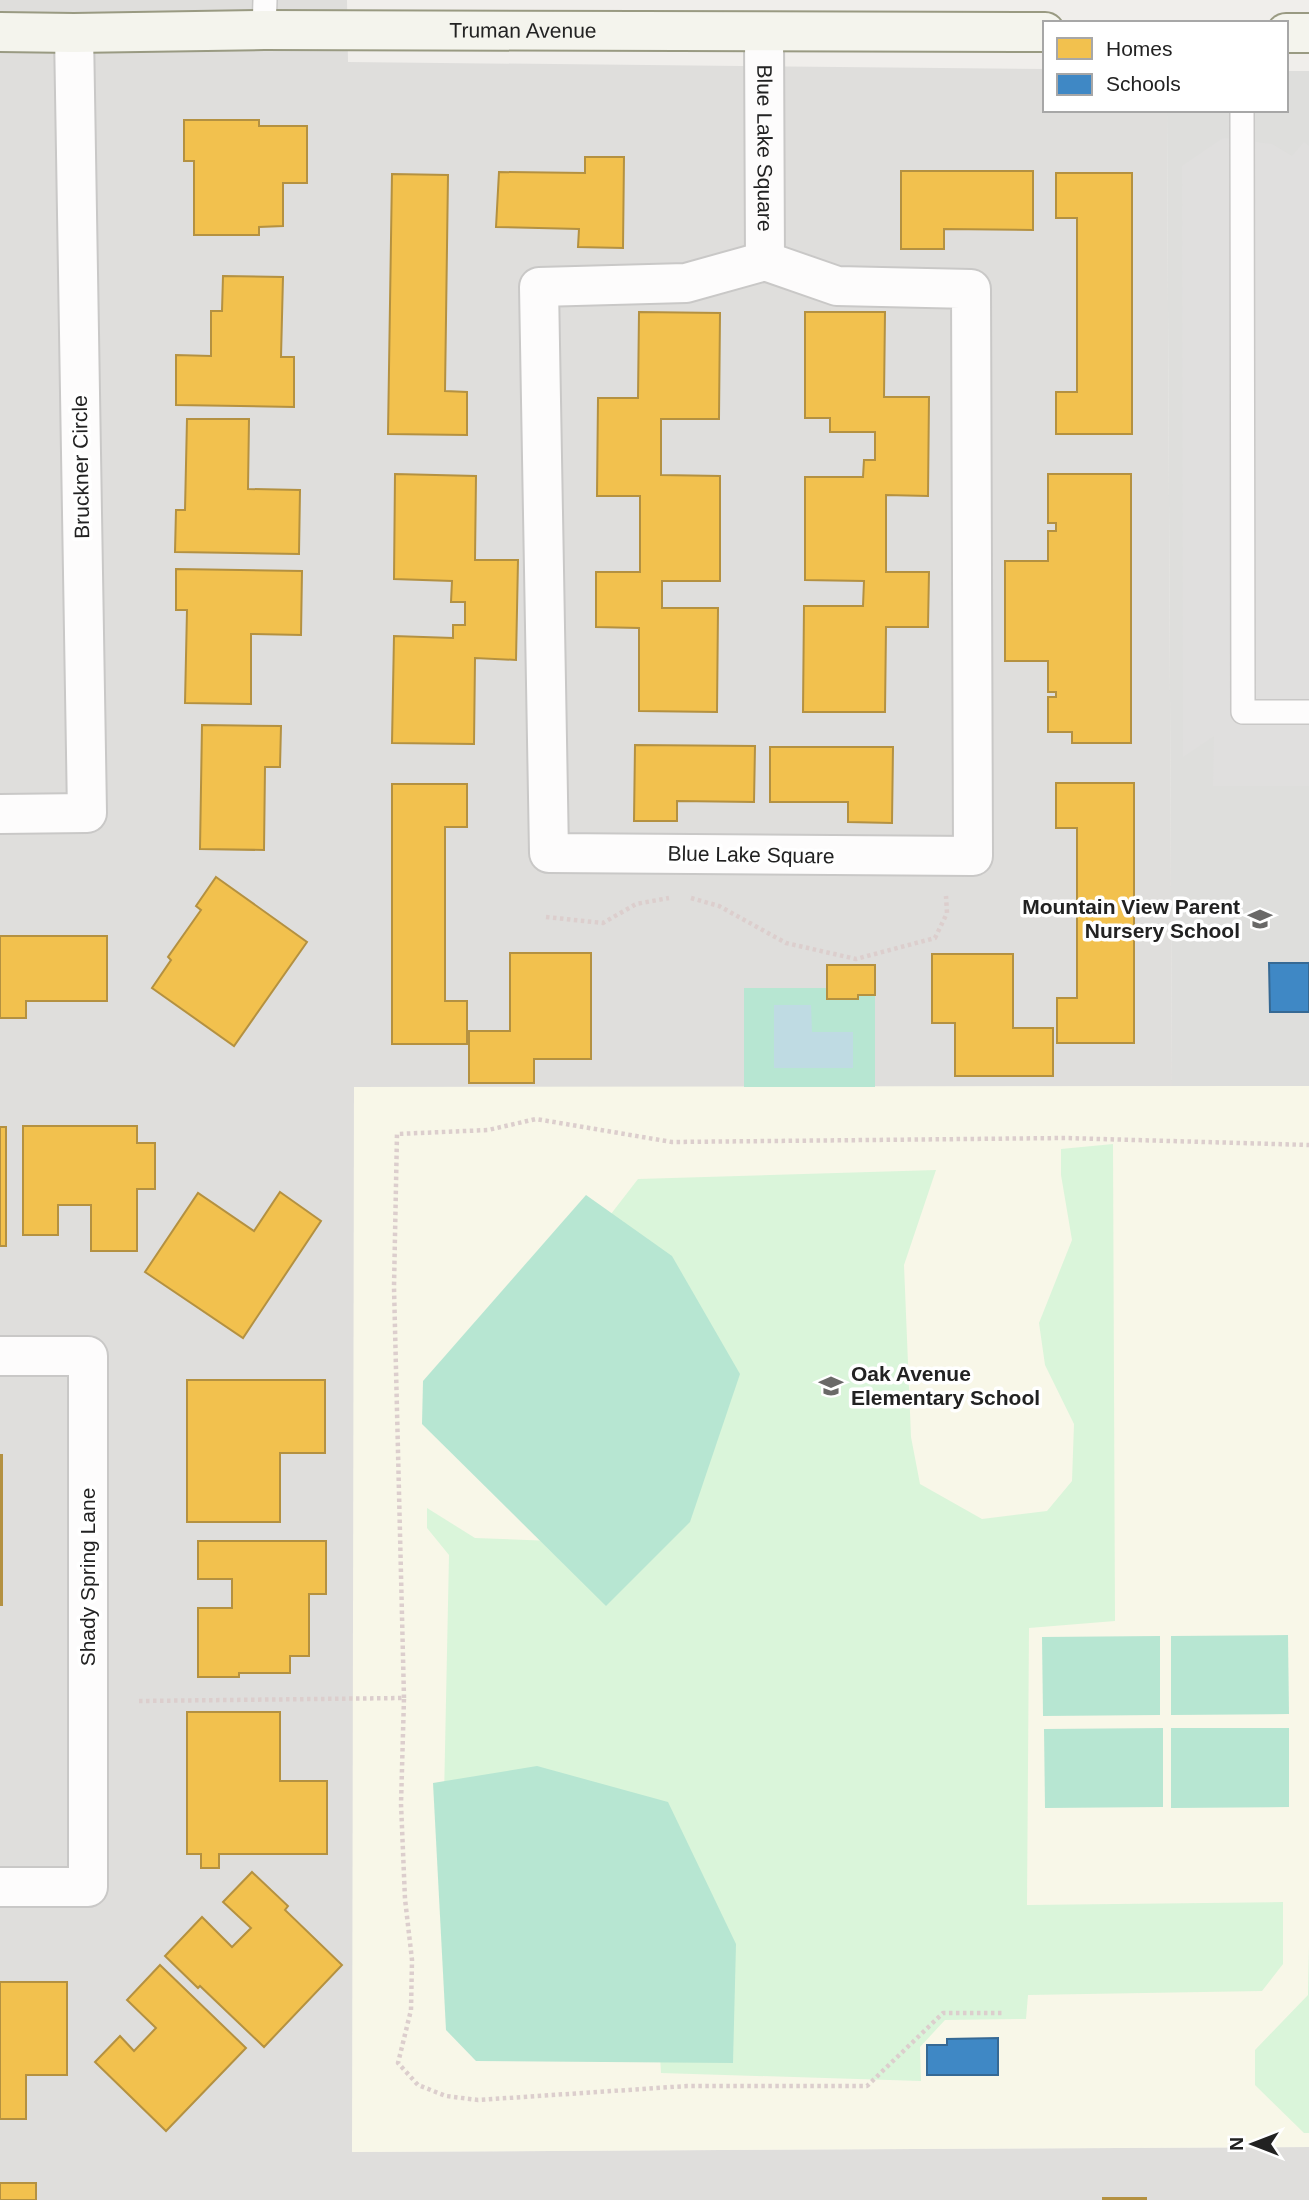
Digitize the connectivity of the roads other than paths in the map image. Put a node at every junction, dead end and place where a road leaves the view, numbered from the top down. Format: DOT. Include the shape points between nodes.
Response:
graph roads {
  1 [pos="265,15"];
  2 [pos="0,32"];
  3 [pos="764,32"];
  4 [pos="1043,32"];
  5 [pos="74,33"];
  6 [pos="1288,33"];
  7 [pos="1309,33"];
  8 [pos="1242,112"];
  9 [pos="765,261"];
  10 [pos="1309,712"];
  11 [pos="0,814"];
  12 [pos="0,1356"];
  13 [pos="0,1887"];
  1 -- 3 [label="street, Truman Avenue"];
  1 -- 5 [label="street, Truman Avenue"];
  2 -- 5 [label="street, Truman Avenue"];
  3 -- 4 [label="street, Truman Avenue"];
  3 -- 9 [label="street, Blue Lake Square"];
  5 -- 11 [label="street, Bruckner Circle" via="87,813"];
  6 -- 7 [label="street"];
  8 -- 10 [label="lane" via="1243,712"];
  9 -- 9 [label="street, Blue Lake Square" via="686,284 539,287 549,853 974,856 971,289 837,286"];
  12 -- 13 [label="street, Shady Spring Lane" via="89,1356 89,1887"];
}
